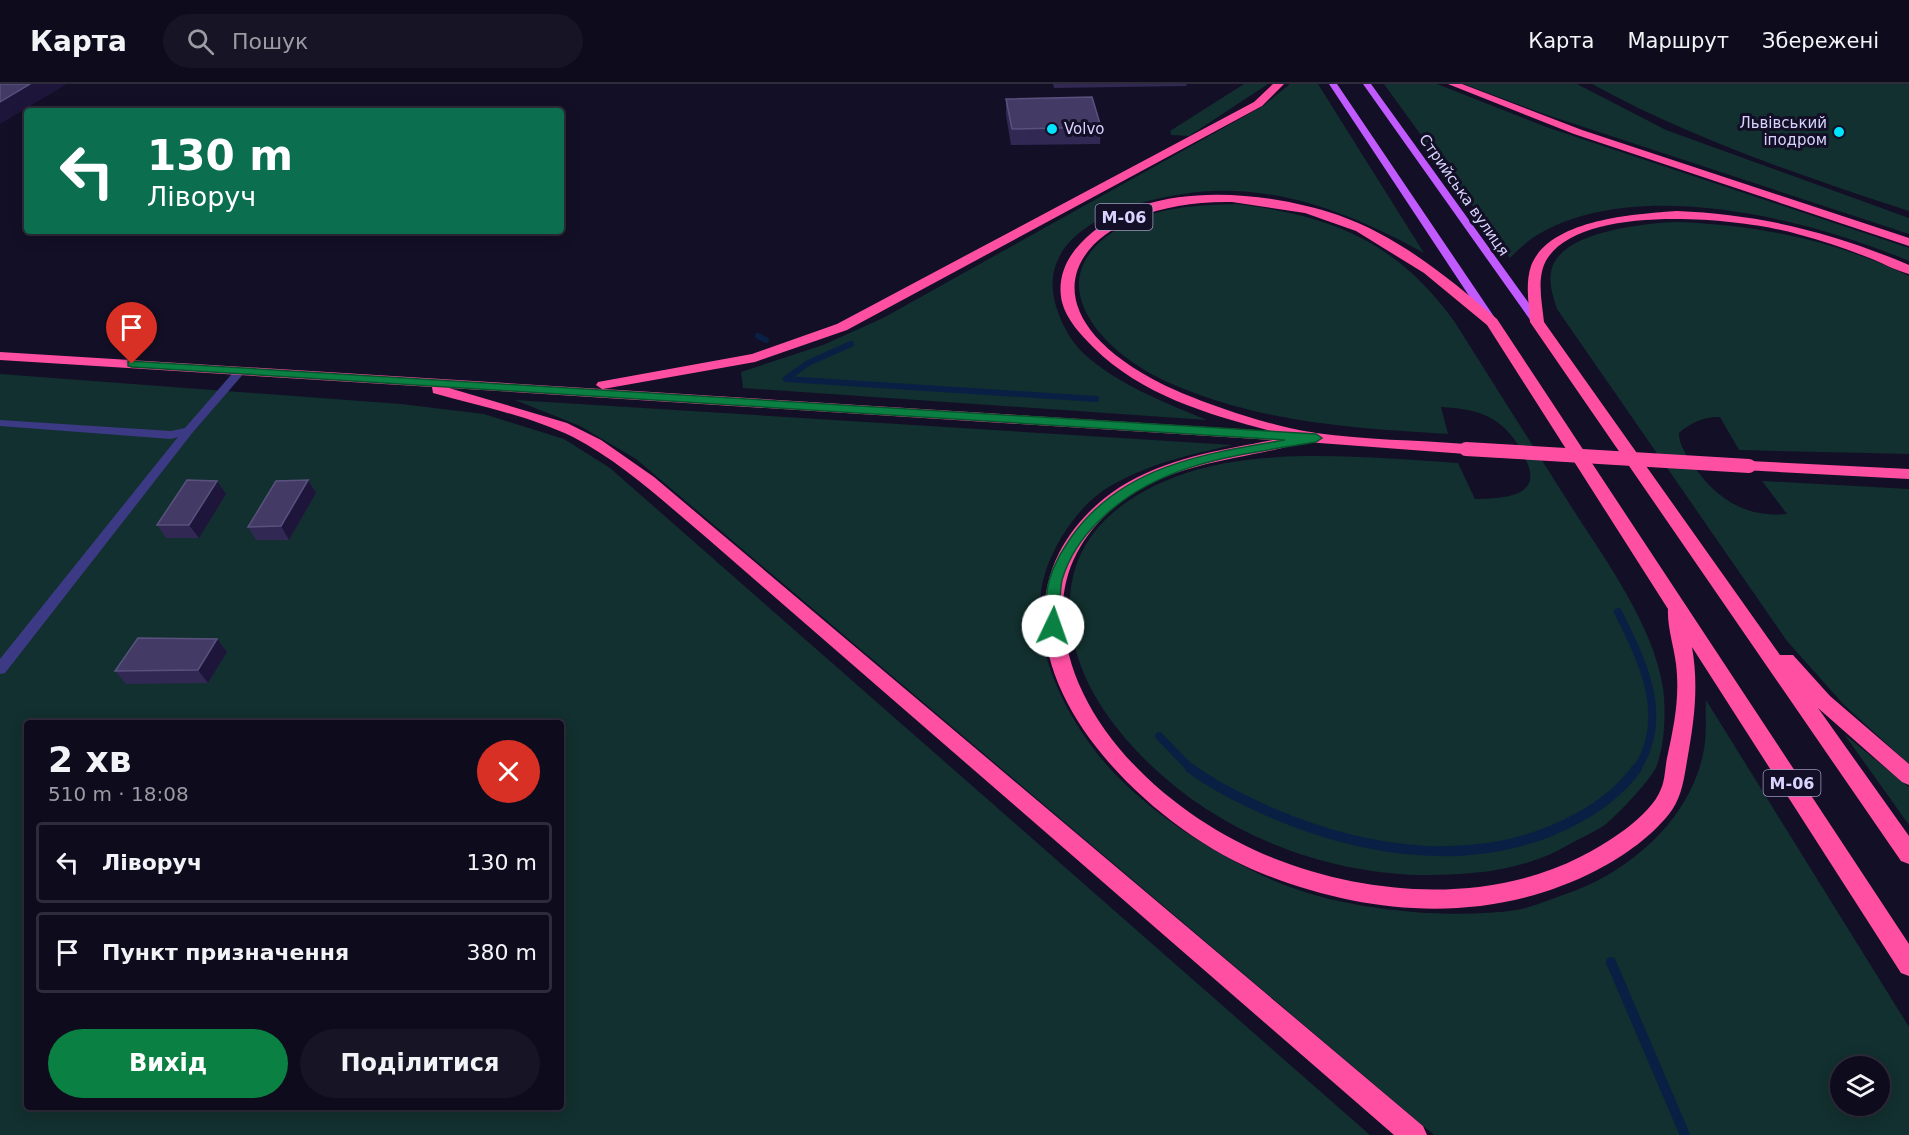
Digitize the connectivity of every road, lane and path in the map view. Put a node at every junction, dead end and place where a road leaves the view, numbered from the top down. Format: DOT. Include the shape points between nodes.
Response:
graph roads {
  1 [pos="1279,84"];
  2 [pos="1333,84"];
  3 [pos="1367,84"];
  4 [pos="1453,84"];
  5 [pos="1909,242"];
  6 [pos="1909,270"];
  7 [pos="1492,322"];
  8 [pos="1537,322"];
  9 [pos="0,356"];
  10 [pos="241,370"];
  11 [pos="399,380"];
  12 [pos="569,391"];
  13 [pos="0,423"];
  14 [pos="189,430"];
  15 [pos="1316,438"];
  16 [pos="1909,474"];
  17 [pos="1674,601"];
  18 [pos="1739,608"];
  19 [pos="0,669"];
  20 [pos="1909,776"];
  21 [pos="1909,854"];
  22 [pos="1909,965"];
  23 [pos="1414,1135"];
  1 -- 12 [label="highway" via="1258,104 842,327 755,358"];
  2 -- 7 [label="main road"];
  3 -- 8 [label="main road, Стрийська вулиця"];
  4 -- 5 [label="highway" via="1578,132"];
  6 -- 8 [label="highway" via="1828,239 1786,228 1715,217 1645,216 1586,228 1562,240 1540,260 1535,286"];
  7 -- 15 [label="highway, М-06" via="1414,257 1381,239 1346,222 1270,202 1187,200 1139,211 1113,222 1072,257 1066,291 1074,317 1114,360 1150,383 1190,400"];
  7 -- 17 [label="highway, М-06"];
  8 -- 18 [label="highway"];
  9 -- 10 [label="highway"];
  10 -- 11 [label="highway"];
  10 -- 14 [label="lane"];
  11 -- 12 [label="highway"];
  11 -- 23 [label="highway" via="544,420 580,435 654,487"];
  12 -- 15 [label="highway"];
  13 -- 14 [label="lane" via="171,435"];
  14 -- 19 [label="lane"];
  15 -- 16 [label="highway, М-06, bridge"];
  15 -- 17 [label="highway" via="1217,455 1140,482 1116,498 1076,538 1055,583 1053,626 1059,659 1092,729 1131,774 1177,815 1224,846 1283,873 1358,892 1427,901 1509,895 1578,873 1631,838 1669,796 1687,712 1686,659"];
  17 -- 22 [label="highway, М-06"];
  18 -- 20 [label="highway" via="1823,701"];
  18 -- 21 [label="highway"];
}
